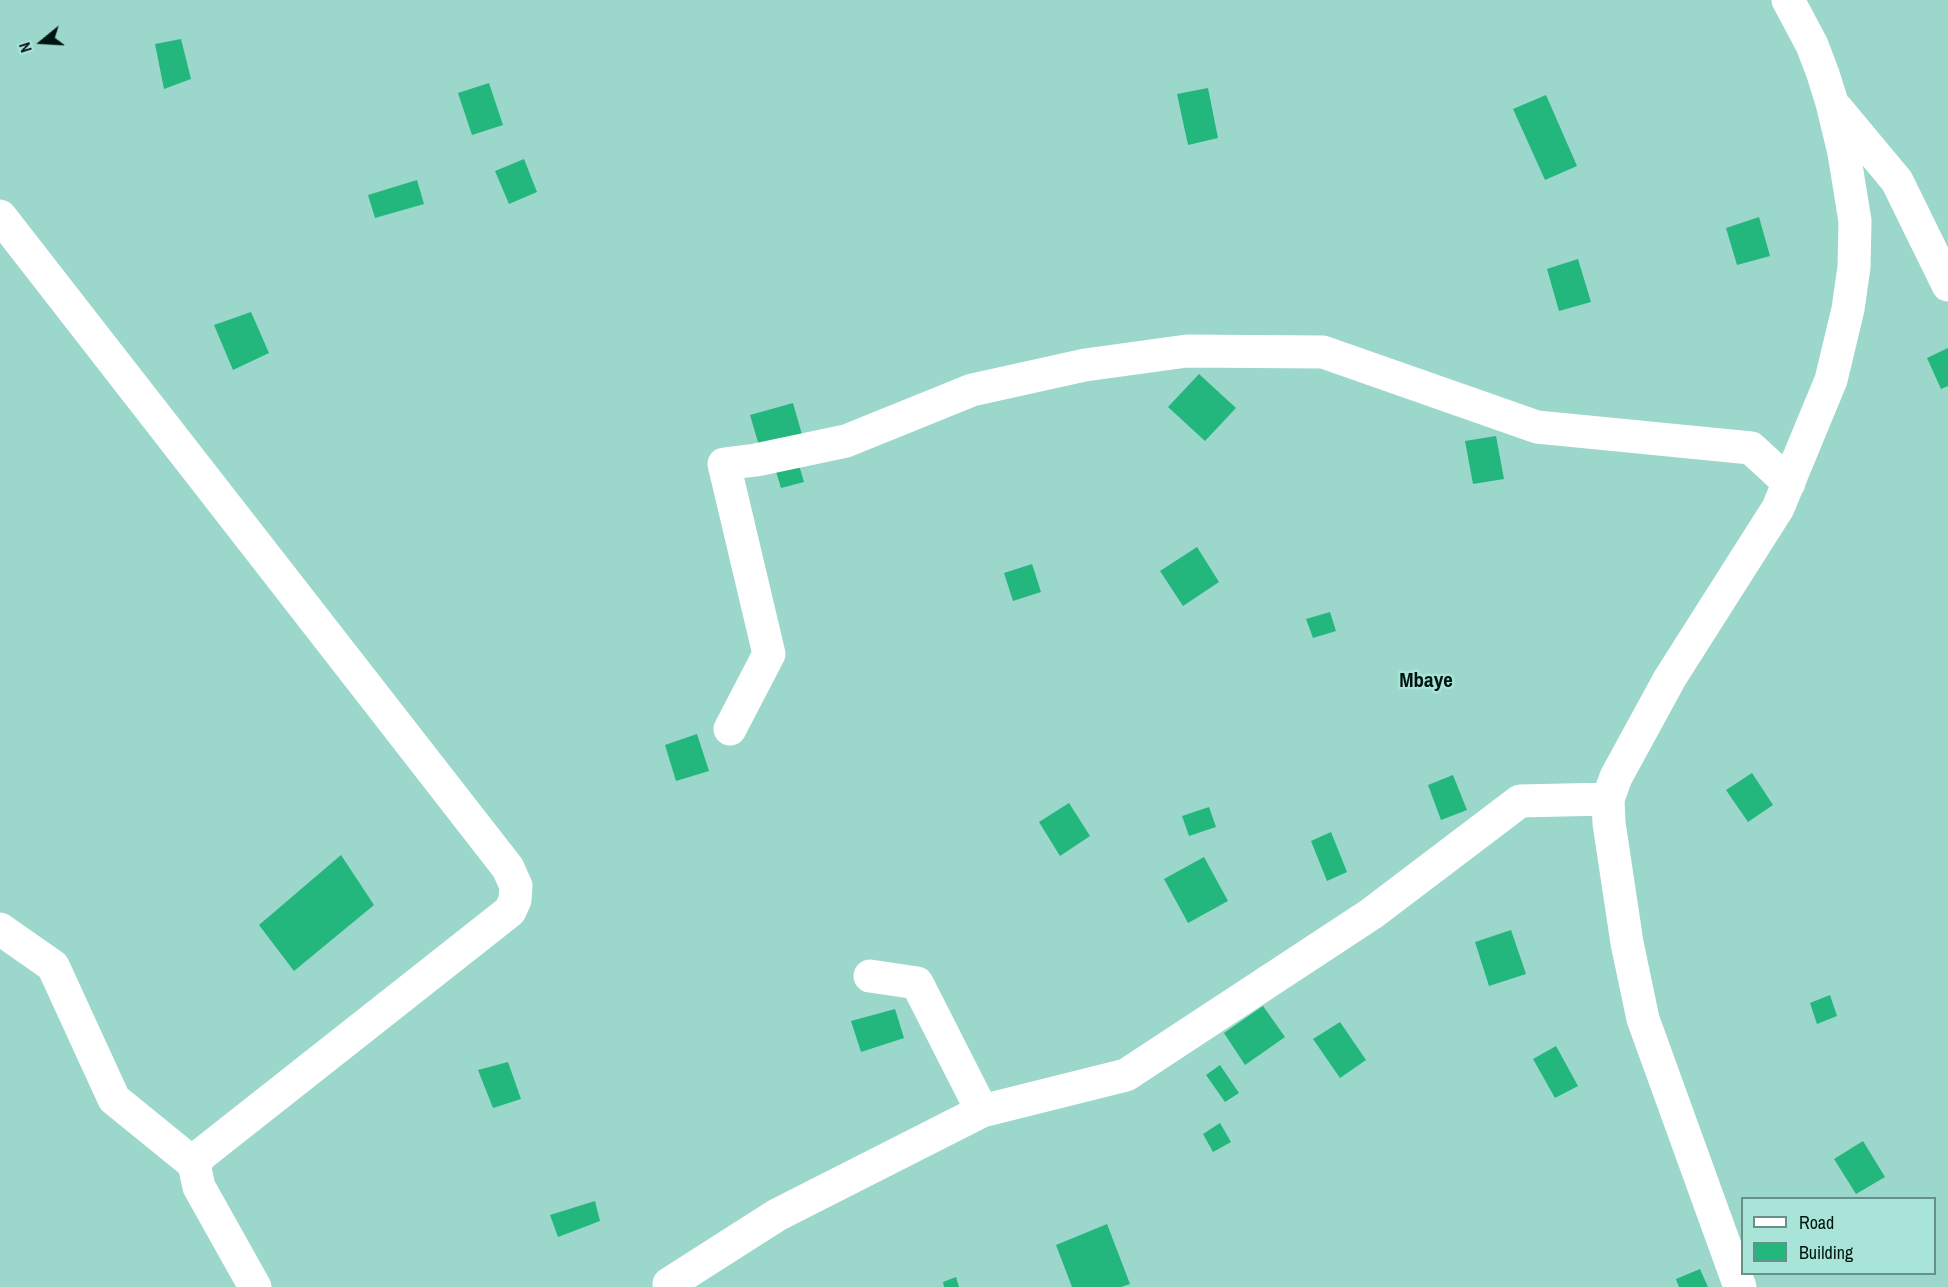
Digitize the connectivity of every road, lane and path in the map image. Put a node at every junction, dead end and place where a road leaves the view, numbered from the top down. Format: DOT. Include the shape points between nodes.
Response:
graph roads {
  1 [pos="1788,0"];
  2 [pos="1832,103"];
  3 [pos="0,216"];
  4 [pos="1948,285"];
  5 [pos="1789,483"];
  6 [pos="730,729"];
  7 [pos="1608,799"];
  8 [pos="0,928"];
  9 [pos="870,976"];
  10 [pos="982,1111"];
  11 [pos="194,1164"];
  12 [pos="669,1284"];
  13 [pos="255,1287"];
  14 [pos="1740,1287"];
  1 -- 2 [label="street" via="1812,45"];
  2 -- 4 [label="street" via="1897,181"];
  2 -- 5 [label="street" via="1855,221 1854,267 1831,380"];
  3 -- 11 [label="street" via="508,868 516,886 510,911"];
  5 -- 6 [label="street" via="1751,448 1538,427 1323,352 1187,351 1085,365 972,390 846,441 724,464 768,654"];
  5 -- 7 [label="street" via="1778,508 1670,678"];
  7 -- 10 [label="street" via="1520,801 1371,914 1126,1075"];
  7 -- 14 [label="street" via="1625,932 1643,1019"];
  8 -- 11 [label="street" via="53,966 114,1100"];
  9 -- 10 [label="street" via="917,982"];
  10 -- 12 [label="street" via="777,1215"];
  11 -- 13 [label="street" via="199,1187"];
}
